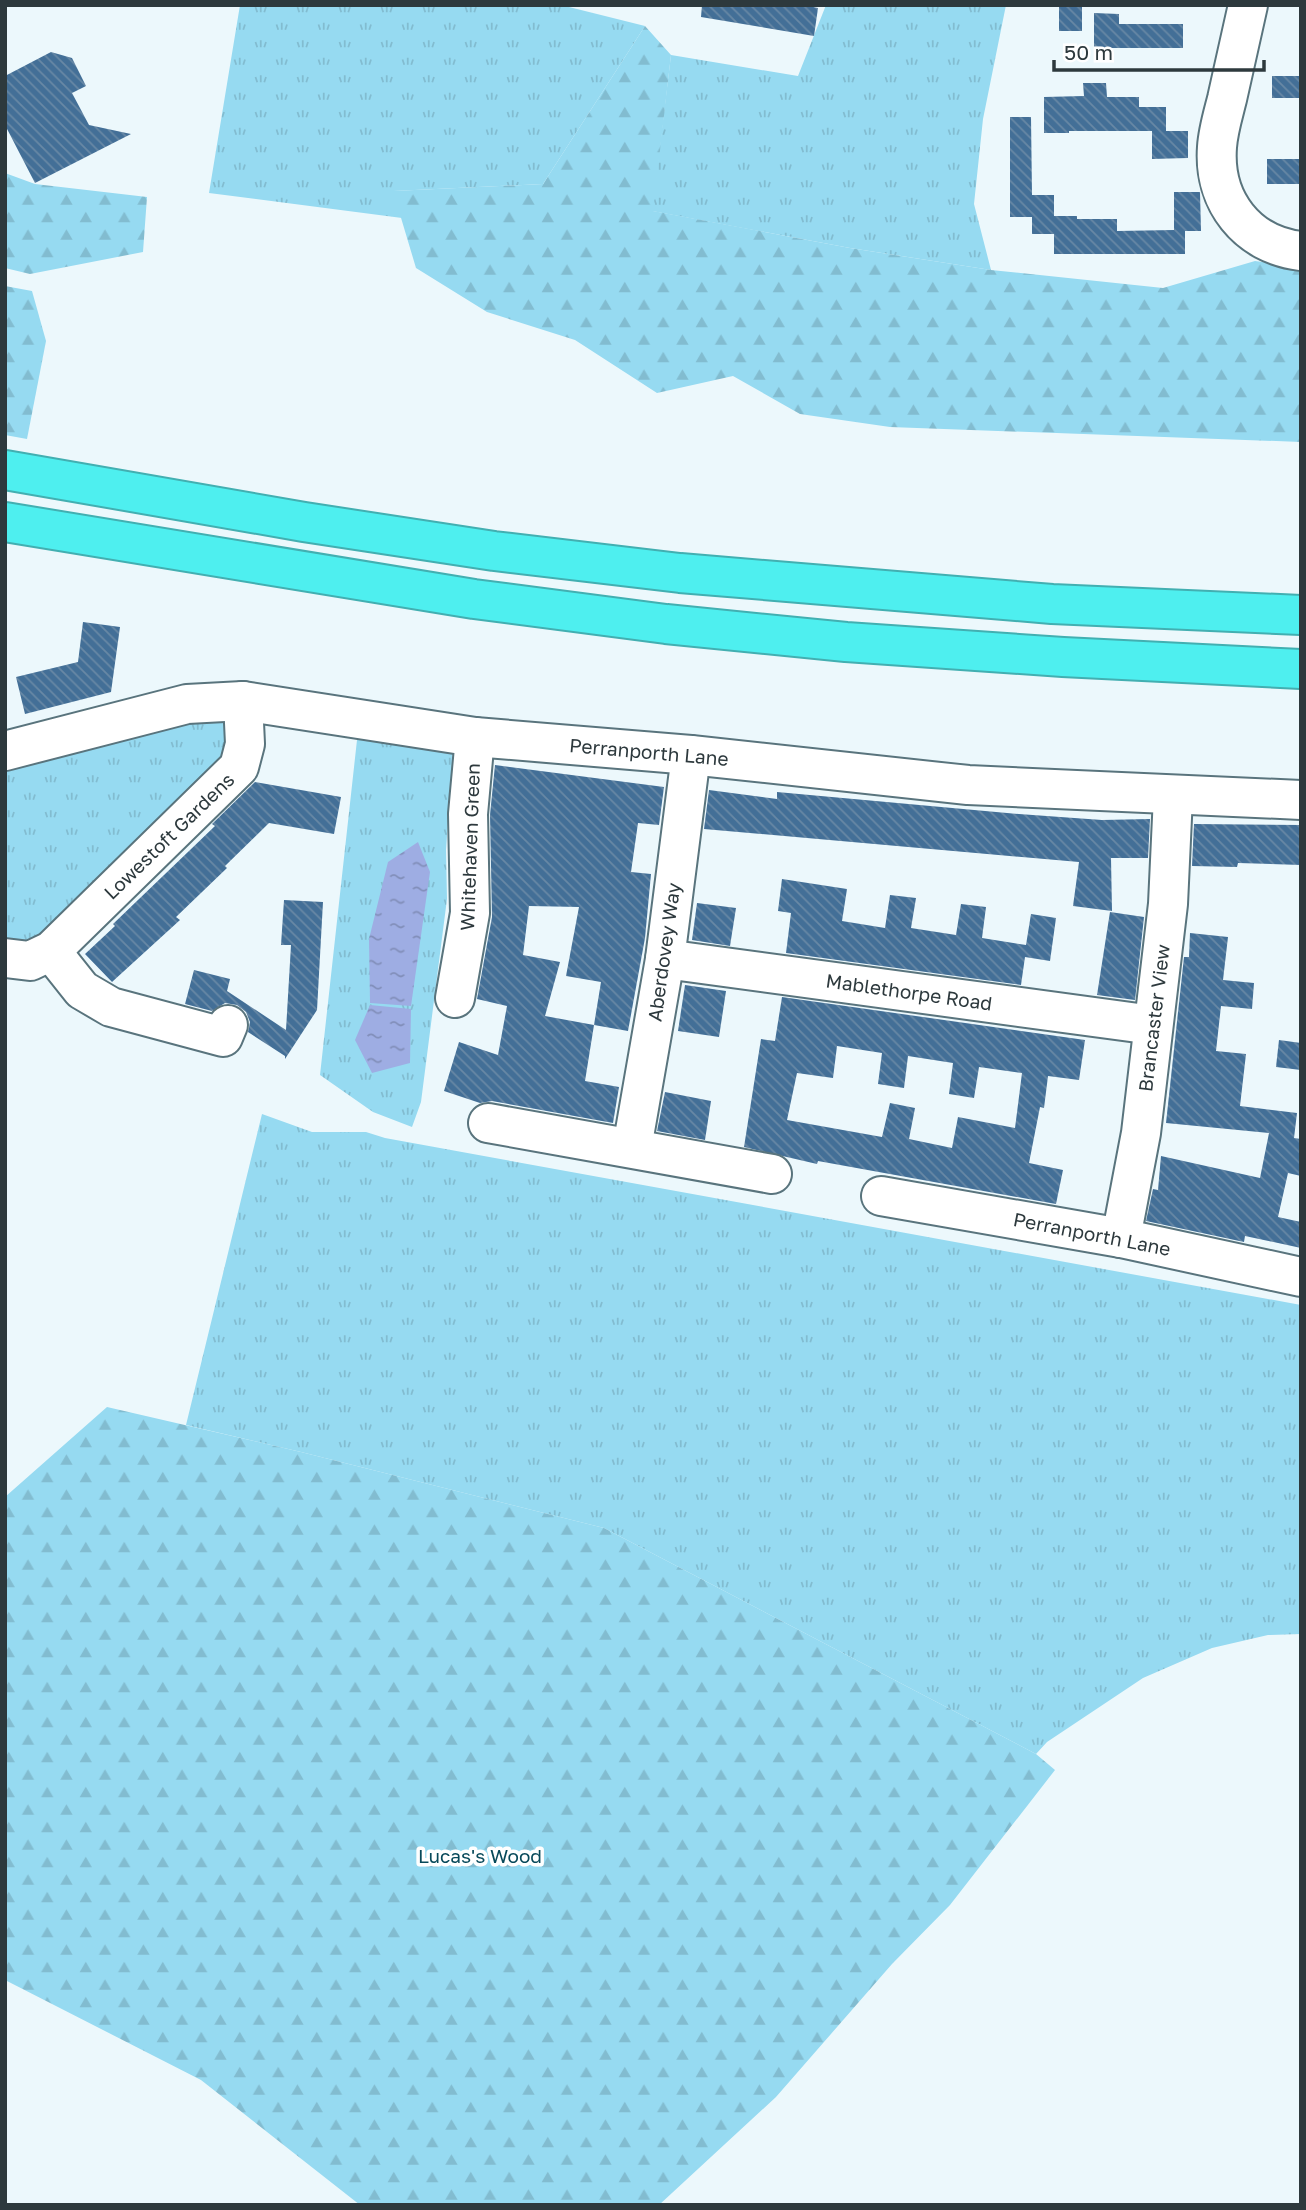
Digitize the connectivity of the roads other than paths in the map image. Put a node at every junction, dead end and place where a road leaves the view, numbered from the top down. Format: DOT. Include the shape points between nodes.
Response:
graph roads {
  1 [pos="1248,5"];
  2 [pos="1301,251"];
  3 [pos="5,470"];
  4 [pos="5,522"];
  5 [pos="1301,615"];
  6 [pos="1301,668"];
  7 [pos="243,701"];
  8 [pos="475,737"];
  9 [pos="5,751"];
  10 [pos="691,755"];
  11 [pos="1173,796"];
  12 [pos="1301,800"];
  13 [pos="51,951"];
  14 [pos="5,958"];
  15 [pos="665,959"];
  16 [pos="455,998"];
  17 [pos="229,1025"];
  18 [pos="1153,1025"];
  19 [pos="488,1123"];
  20 [pos="632,1148"];
  21 [pos="772,1174"];
  22 [pos="881,1196"];
  23 [pos="1121,1238"];
  24 [pos="1301,1277"];
  1 -- 2 [label="street" via="1217,145 1218,178 1232,210 1261,241"];
  3 -- 5 [label="highway" via="304,523 680,573 1052,604"];
  4 -- 6 [label="highway" via="474,599 666,624 846,642"];
  7 -- 8 [label="street, Perranporth Lane"];
  7 -- 9 [label="street, Perranporth Lane" via="187,704"];
  7 -- 13 [label="street, Lowestoft Gardens" via="245,744 239,767"];
  8 -- 10 [label="street, Perranporth Lane"];
  8 -- 16 [label="street, Whitehaven Green" via="468,814 470,913"];
  10 -- 11 [label="street, Perranporth Lane" via="968,785"];
  10 -- 15 [label="street, Aberdovey Way"];
  11 -- 12 [label="street, Perranporth Lane"];
  11 -- 18 [label="street, Brancaster View" via="1168,904"];
  13 -- 14 [label="street, Lowestoft Gardens" via="30,961"];
  13 -- 17 [label="street" via="82,990 111,1007 223,1037"];
  15 -- 18 [label="street, Mablethorpe Road"];
  15 -- 20 [label="street, Aberdovey Way"];
  18 -- 23 [label="street, Brancaster View" via="1141,1133"];
  19 -- 20 [label="street"];
  20 -- 21 [label="street"];
  22 -- 23 [label="street, Perranporth Lane"];
  23 -- 24 [label="street, Perranporth Lane"];
}
